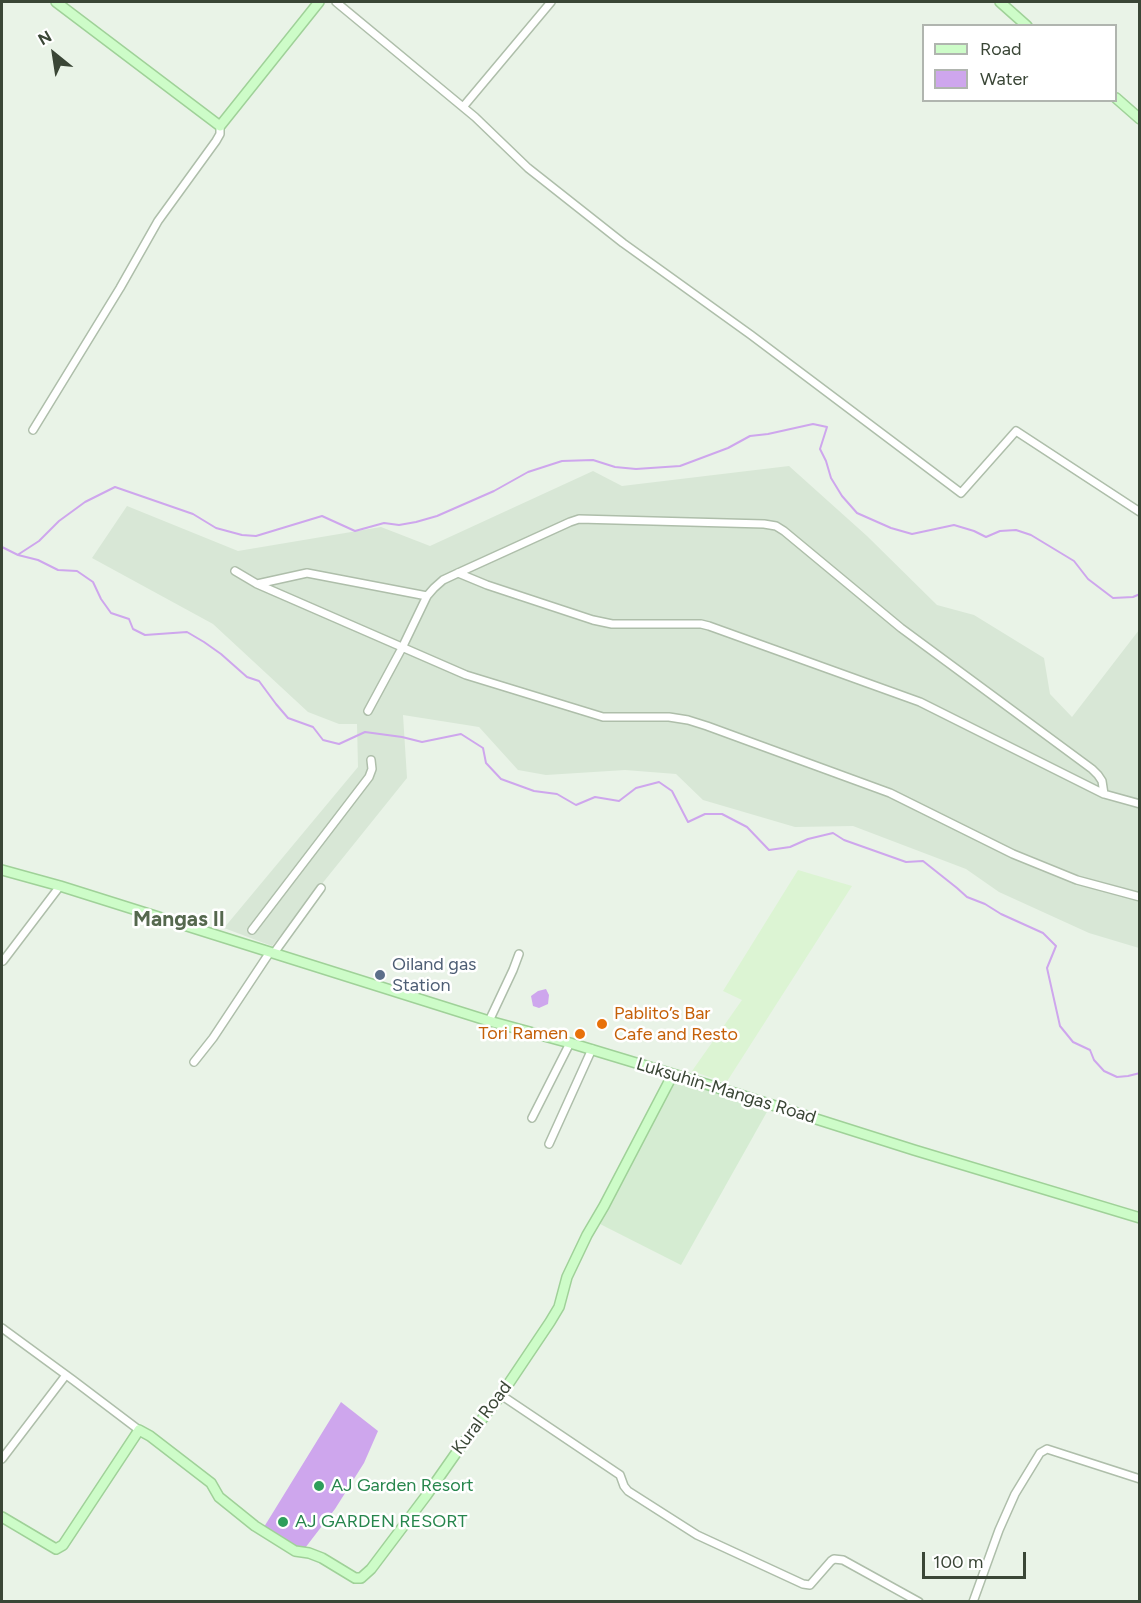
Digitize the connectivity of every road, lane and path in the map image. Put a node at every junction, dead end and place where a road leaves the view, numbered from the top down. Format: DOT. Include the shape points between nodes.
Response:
graph roads {
  1 [pos="56,2"];
  2 [pos="319,2"];
  3 [pos="336,2"];
  4 [pos="551,2"];
  5 [pos="1000,2"];
  6 [pos="1025,24"];
  7 [pos="1117,99"];
  8 [pos="463,107"];
  9 [pos="1140,119"];
  10 [pos="220,126"];
  11 [pos="33,430"];
  12 [pos="1140,512"];
  13 [pos="235,571"];
  14 [pos="458,573"];
  15 [pos="257,584"];
  16 [pos="427,596"];
  17 [pos="402,648"];
  18 [pos="368,711"];
  19 [pos="371,760"];
  20 [pos="1104,794"];
  21 [pos="1140,804"];
  22 [pos="2,870"];
  23 [pos="60,886"];
  24 [pos="321,888"];
  25 [pos="1140,897"];
  26 [pos="241,943"];
  27 [pos="272,952"];
  28 [pos="519,954"];
  29 [pos="3,962"];
  30 [pos="489,1021"];
  31 [pos="570,1043"];
  32 [pos="592,1050"];
  33 [pos="194,1062"];
  34 [pos="673,1074"];
  35 [pos="532,1118"];
  36 [pos="549,1144"];
  37 [pos="1140,1218"];
  38 [pos="2,1328"];
  39 [pos="66,1375"];
  40 [pos="501,1395"];
  41 [pos="139,1430"];
  42 [pos="2,1459"];
  43 [pos="1140,1479"];
  44 [pos="2,1517"];
  45 [pos="918,1602"];
  46 [pos="973,1602"];
  1 -- 10 [label="street"];
  2 -- 10 [label="street"];
  3 -- 8 [label="street"];
  4 -- 8 [label="street"];
  5 -- 6 [label="street"];
  7 -- 9 [label="street"];
  8 -- 12 [label="street" via="528,168 623,243 961,493 1016,431"];
  10 -- 11 [label="street" via="216,141 158,221"];
  13 -- 15 [label="street"];
  14 -- 16 [label="street" via="443,580"];
  14 -- 20 [label="street" via="602,622 709,626 920,702"];
  14 -- 20 [label="street" via="579,519 776,526 901,628 1092,769 1102,781"];
  15 -- 16 [label="street" via="307,573"];
  15 -- 17 [label="street"];
  16 -- 17 [label="street"];
  17 -- 18 [label="street"];
  17 -- 25 [label="street" via="465,675 591,715 669,717 707,726 890,793 1013,854 1077,880"];
  19 -- 26 [label="street" via="369,777"];
  20 -- 21 [label="street"];
  22 -- 23 [label="street, Luksuhin-Mangas Road"];
  23 -- 26 [label="street, Luksuhin-Mangas Road"];
  23 -- 29 [label="street"];
  24 -- 27 [label="street"];
  26 -- 27 [label="street, Luksuhin-Mangas Road"];
  27 -- 30 [label="street, Luksuhin-Mangas Road"];
  27 -- 33 [label="street"];
  28 -- 30 [label="street"];
  30 -- 31 [label="street, Luksuhin-Mangas Road"];
  31 -- 32 [label="street, Luksuhin-Mangas Road"];
  31 -- 35 [label="street"];
  32 -- 34 [label="street, Luksuhin-Mangas Road"];
  32 -- 36 [label="street"];
  34 -- 37 [label="street, Luksuhin-Mangas Road"];
  34 -- 40 [label="street, Kural Road" via="587,1235 567,1276 559,1306"];
  38 -- 39 [label="street"];
  39 -- 41 [label="street"];
  39 -- 42 [label="street"];
  40 -- 41 [label="street, Kural Road" via="361,1578 354,1578 309,1552 295,1551 255,1526 219,1497 211,1484"];
  40 -- 45 [label="street" via="620,1475 628,1491 697,1536 803,1584 810,1585 834,1559 843,1560"];
  41 -- 44 [label="street" via="63,1545 56,1549"];
  43 -- 46 [label="street" via="1047,1449 1040,1453 1015,1494"];
}
